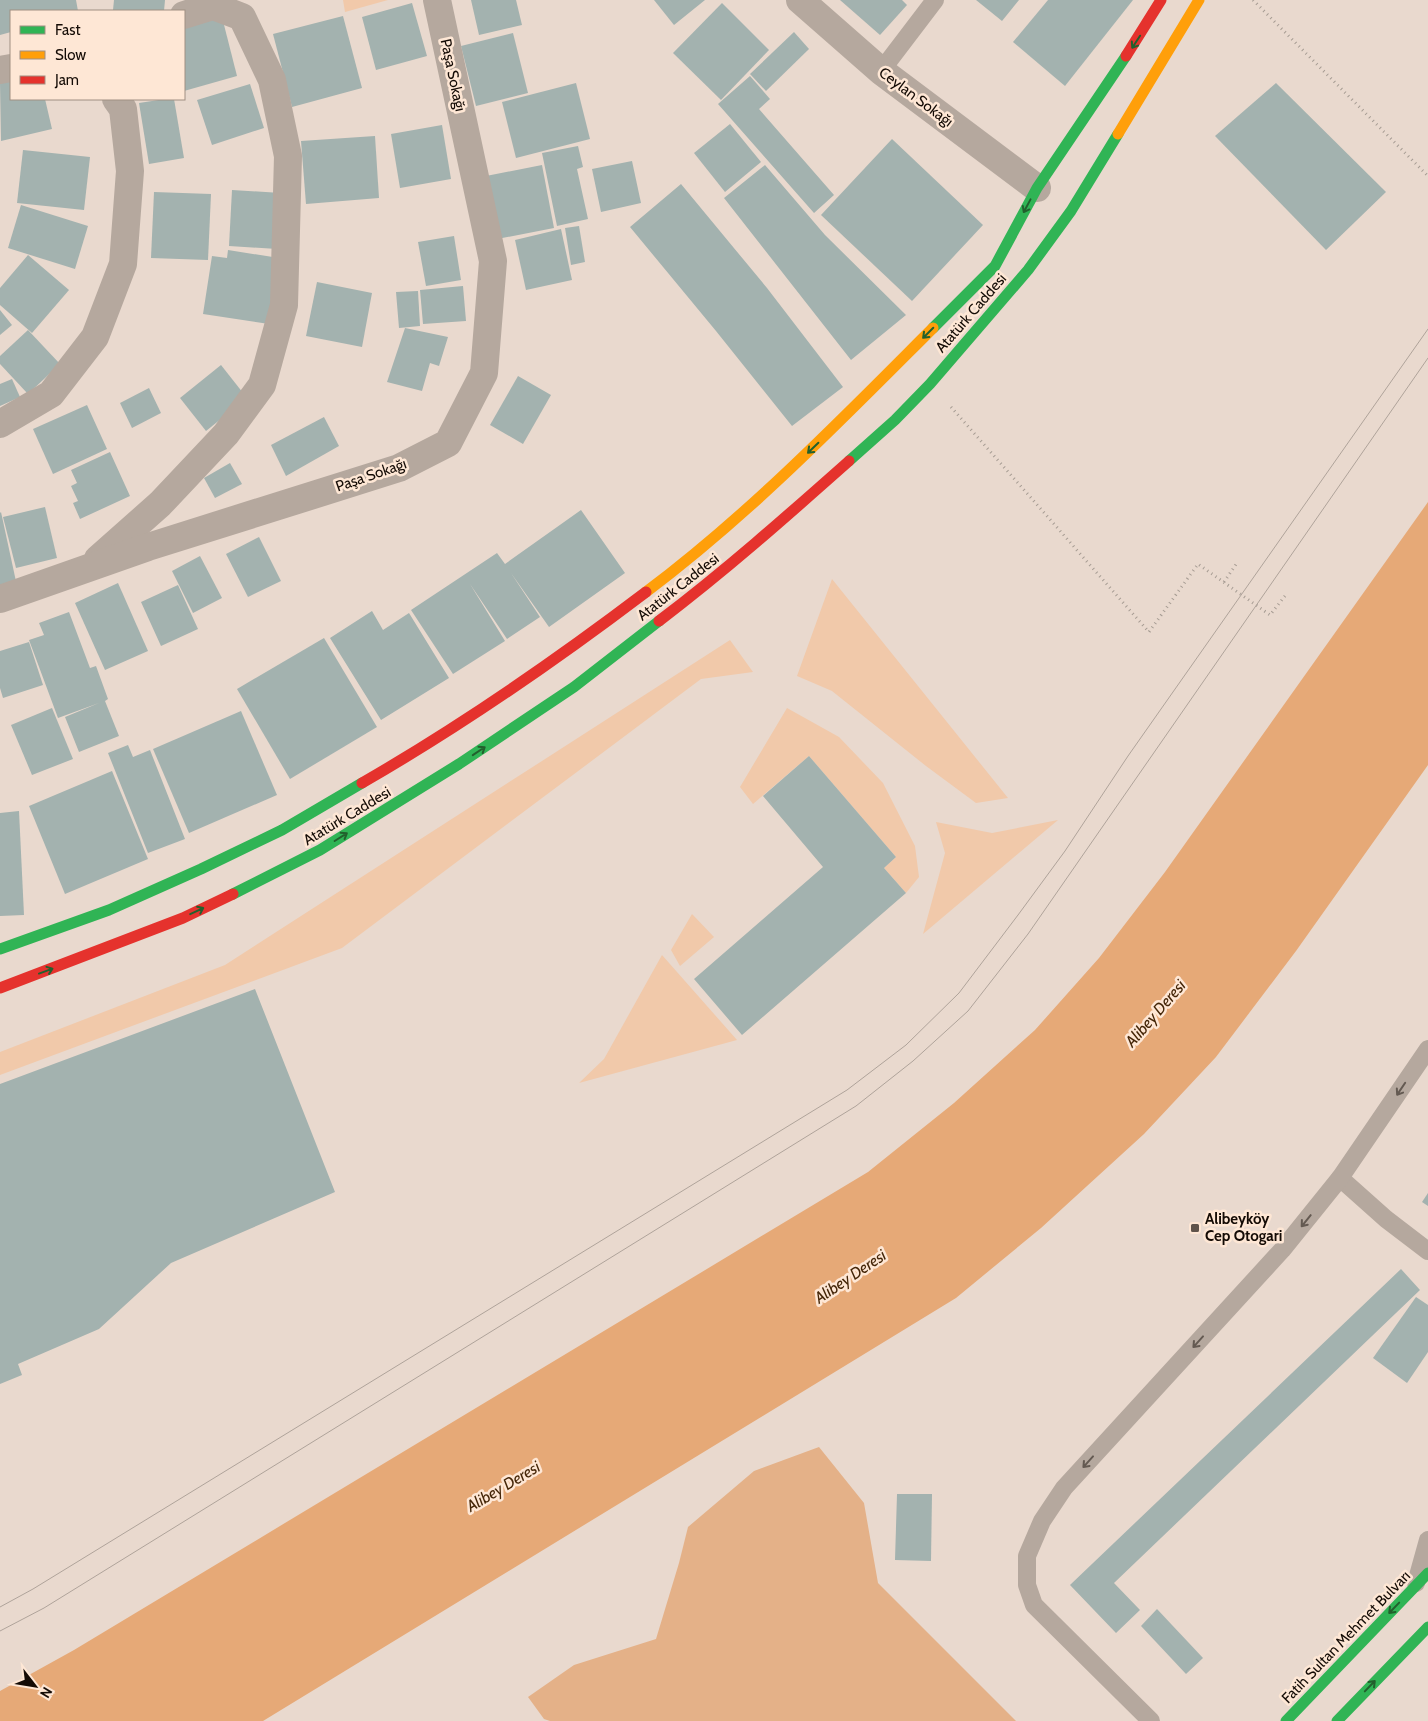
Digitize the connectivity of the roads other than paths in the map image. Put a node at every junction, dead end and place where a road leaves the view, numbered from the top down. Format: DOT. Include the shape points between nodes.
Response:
graph roads {
  1 [pos="437,0"];
  2 [pos="800,0"];
  3 [pos="935,0"];
  4 [pos="1161,0"];
  5 [pos="1199,0"];
  6 [pos="185,16"];
  7 [pos="880,71"];
  8 [pos="117,100"];
  9 [pos="1040,190"];
  10 [pos="0,424"];
  11 [pos="88,568"];
  12 [pos="0,599"];
  13 [pos="0,949"];
  14 [pos="0,988"];
  15 [pos="1428,1049"];
  16 [pos="1340,1178"];
  17 [pos="1428,1251"];
  18 [pos="1428,1540"];
  19 [pos="1428,1573"];
  20 [pos="1414,1587"];
  21 [pos="1428,1627"];
  22 [pos="1151,1721"];
  23 [pos="1286,1721"];
  24 [pos="1337,1721"];
  1 -- 11 [label="street, Paşa Sokağı" via="493,261 484,373 448,443 399,468"];
  2 -- 7 [label="street, Ceylan Sokağı"];
  3 -- 7 [label="lane"];
  4 -- 9 [label="main road, Atatürk Caddesi, one-way"];
  14 -- 5 [label="main road, Atatürk Caddesi, one-way" via="183,918 320,850 459,764 574,687 703,588 895,420 1028,270"];
  6 -- 11 [label="street" via="213,6 242,17 272,80 288,156 284,305 262,386 226,434 160,504"];
  7 -- 9 [label="street, Ceylan Sokağı"];
  8 -- 10 [label="street" via="123,109 130,171 123,264 95,337 51,394"];
  9 -- 13 [label="main road, Atatürk Caddesi, one-way" via="996,266 884,378 727,526 584,639 493,702 282,830 109,910"];
  11 -- 12 [label="street, Paşa Sokağı"];
  15 -- 16 [label="lane, one-way"];
  16 -- 17 [label="lane"];
  16 -- 22 [label="lane, one-way" via="1282,1250 1064,1488 1042,1521 1027,1556 1026,1585 1034,1605"];
  18 -- 20 [label="lane"];
  19 -- 20 [label="main road, Fatih Sultan Mehmet Bulvarı"];
  20 -- 23 [label="main road, Fatih Sultan Mehmet Bulvarı, one-way"];
  24 -- 21 [label="main road, one-way"];
}
